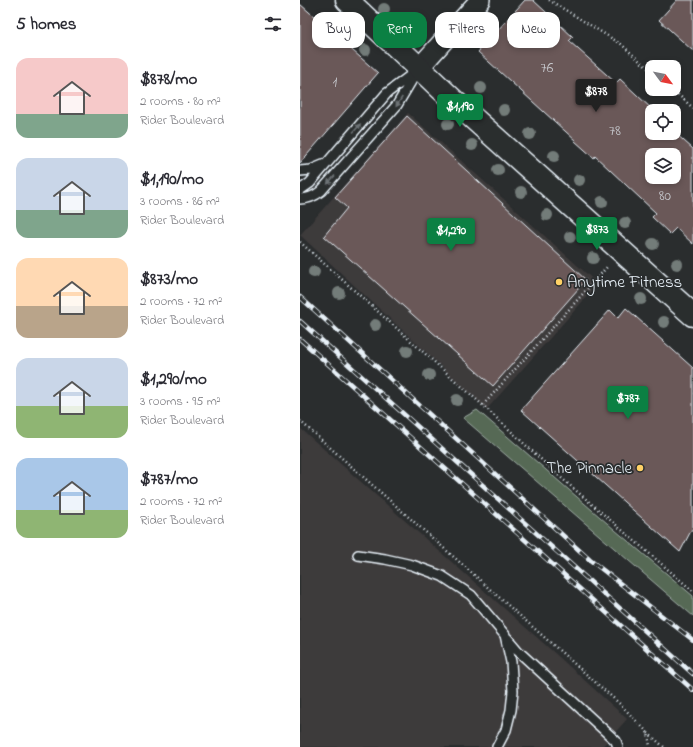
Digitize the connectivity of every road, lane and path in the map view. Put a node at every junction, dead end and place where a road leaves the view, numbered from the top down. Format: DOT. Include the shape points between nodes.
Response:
graph roads {
  1 [pos="347,0"];
  2 [pos="480,0"];
  3 [pos="548,0"];
  4 [pos="645,66"];
  5 [pos="419,68"];
  6 [pos="680,96"];
  7 [pos="693,108"];
  8 [pos="331,157"];
  9 [pos="300,171"];
  10 [pos="300,190"];
  11 [pos="300,199"];
  12 [pos="300,242"];
  13 [pos="622,251"];
  14 [pos="693,315"];
  15 [pos="483,405"];
  16 [pos="358,555"];
  17 [pos="693,591"];
  18 [pos="505,635"];
  19 [pos="648,733"];
  20 [pos="497,747"];
  21 [pos="618,747"];
  22 [pos="664,747"];
  1 -- 5 [label="street"];
  2 -- 5 [label="street"];
  3 -- 4 [label="path" via="621,44"];
  8 -- 5 [label="lane, one-way" via="387,93"];
  5 -- 11 [label="lane, one-way" via="397,105 321,191 315,196"];
  5 -- 13 [label="street"];
  6 -- 7 [label="path"];
  8 -- 9 [label="lane" via="320,166"];
  8 -- 10 [label="lane" via="310,183"];
  12 -- 15 [label="path"];
  13 -- 14 [label="street"];
  13 -- 15 [label="path"];
  15 -- 17 [label="path" via="559,476"];
  16 -- 18 [label="lane" via="412,565 442,576 471,595"];
  18 -- 20 [label="lane" via="511,662 513,691 506,730"];
  18 -- 21 [label="lane" via="518,651 616,741"];
  19 -- 22 [label="path"];
}
